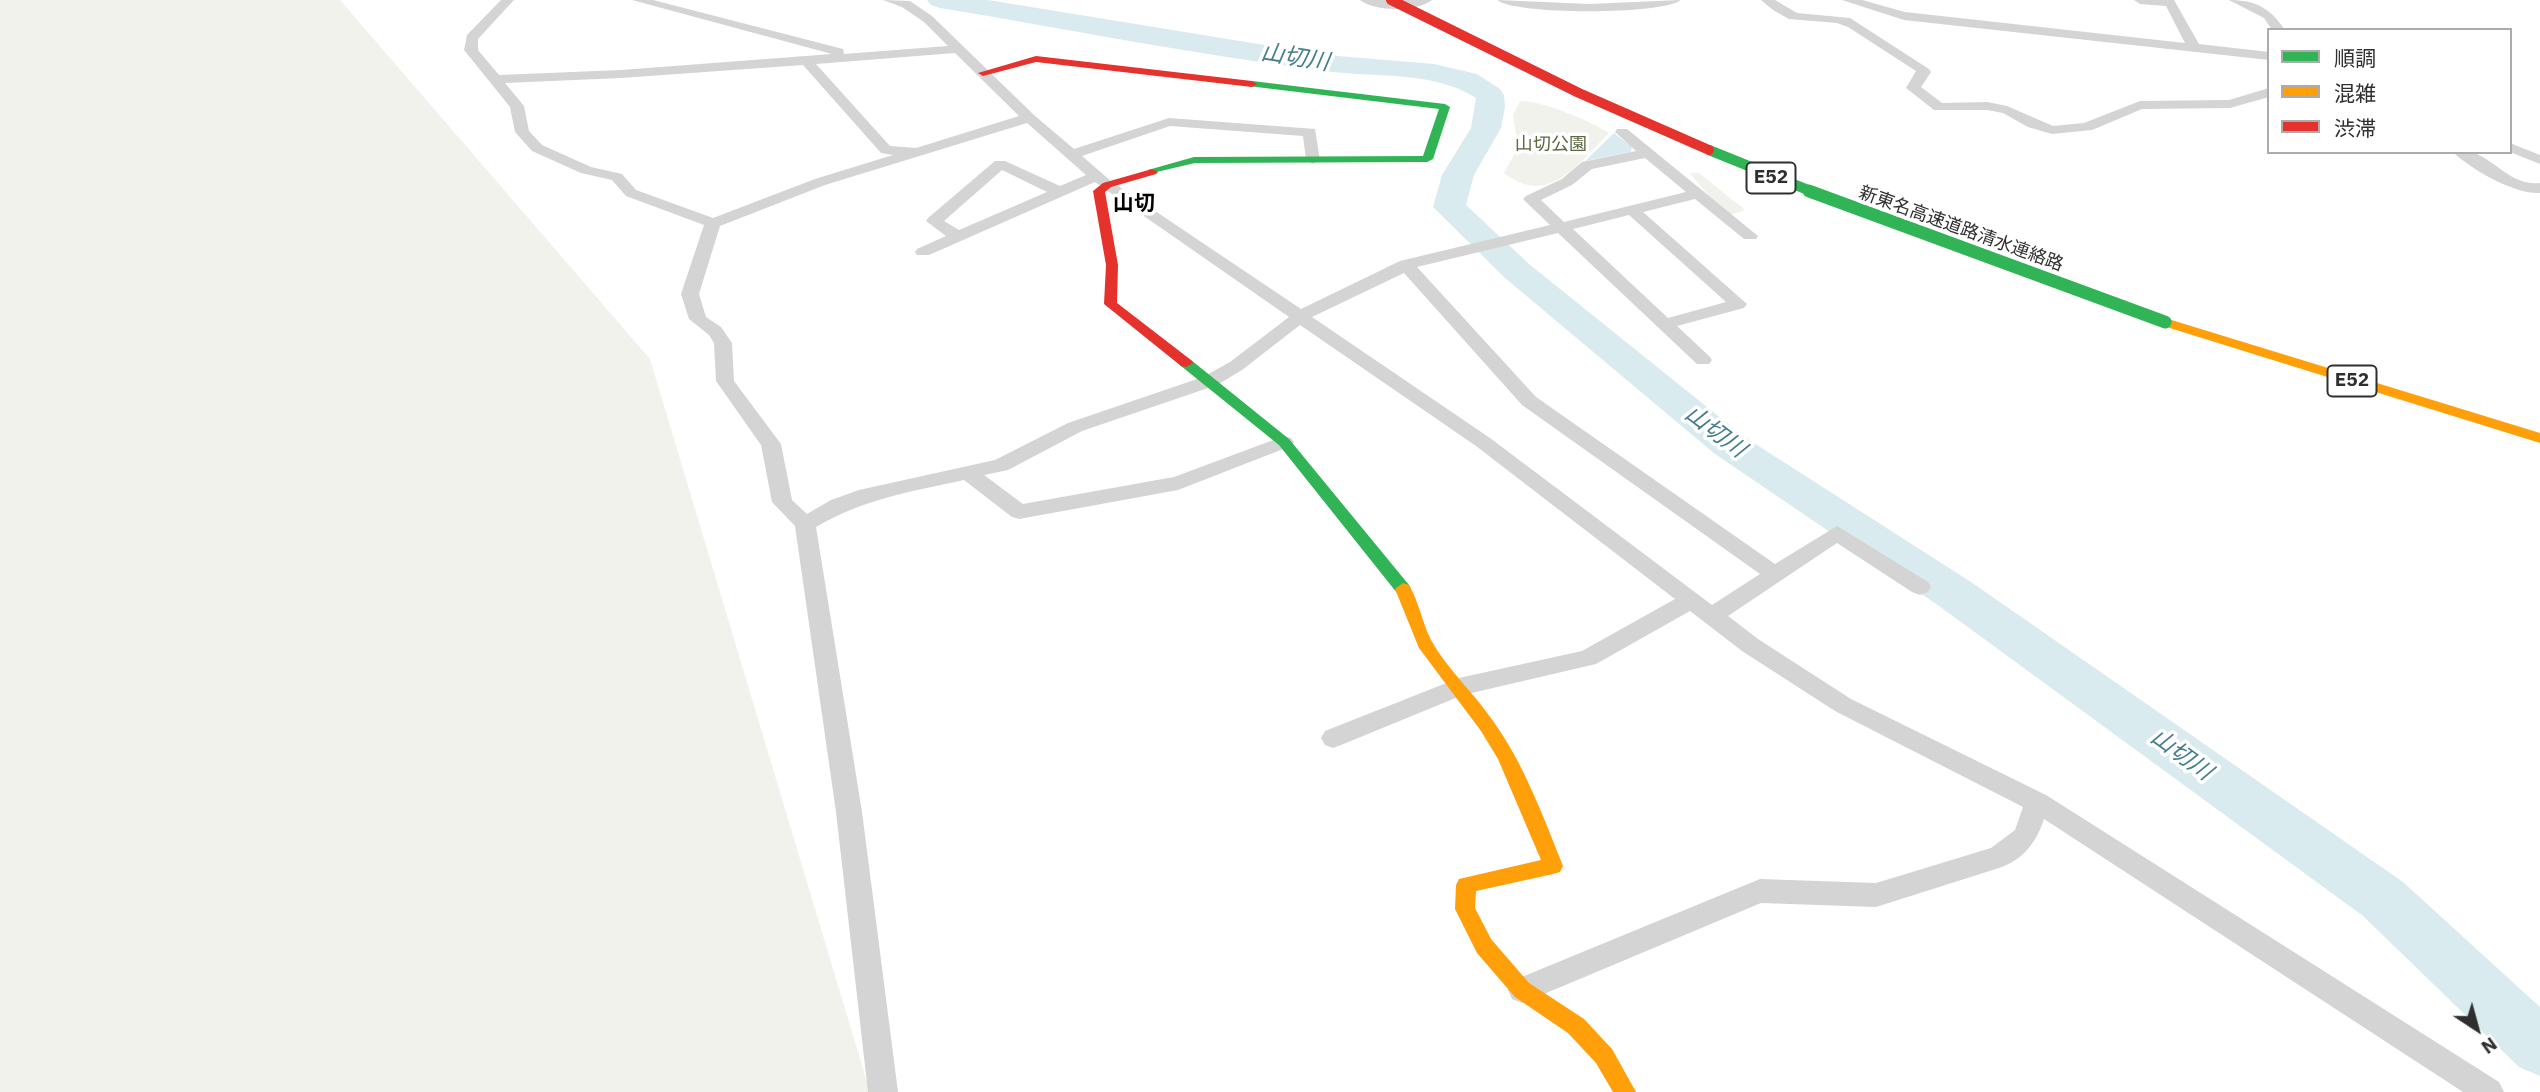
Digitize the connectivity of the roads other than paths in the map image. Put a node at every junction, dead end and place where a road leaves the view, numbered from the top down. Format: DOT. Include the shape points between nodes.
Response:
graph roads {
  1 [pos="508,0"];
  2 [pos="638,0"];
  3 [pos="889,0"];
  4 [pos="1366,0"];
  5 [pos="1391,0"];
  6 [pos="1424,0"];
  7 [pos="1503,0"];
  8 [pos="1675,0"];
  9 [pos="1767,0"];
  10 [pos="1848,0"];
  11 [pos="2140,0"];
  12 [pos="2235,0"];
  13 [pos="1882,6"];
  14 [pos="2278,28"];
  15 [pos="2194,48"];
  16 [pos="959,49"];
  17 [pos="854,56"];
  18 [pos="2267,56"];
  19 [pos="806,60"];
  20 [pos="983,73"];
  21 [pos="497,79"];
  22 [pos="2267,93"];
  23 [pos="1029,118"];
  24 [pos="1622,132"];
  25 [pos="2512,148"];
  26 [pos="917,151"];
  27 [pos="1647,153"];
  28 [pos="2466,154"];
  29 [pos="1071,155"];
  30 [pos="1313,160"];
  31 [pos="2540,160"];
  32 [pos="1102,181"];
  33 [pos="2540,188"];
  34 [pos="1060,192"];
  35 [pos="1698,194"];
  36 [pos="1632,210"];
  37 [pos="713,223"];
  38 [pos="1562,227"];
  39 [pos="1750,236"];
  40 [pos="958,237"];
  41 [pos="923,252"];
  42 [pos="1406,265"];
  43 [pos="2114,286"];
  44 [pos="1301,316"];
  45 [pos="1665,324"];
  46 [pos="1703,360"];
  47 [pos="1210,381"];
  48 [pos="2540,438"];
  49 [pos="1284,442"];
  50 [pos="969,474"];
  51 [pos="805,524"];
  52 [pos="1775,574"];
  53 [pos="1920,587"];
  54 [pos="1691,600"];
  55 [pos="1712,616"];
  56 [pos="1459,687"];
  57 [pos="1333,737"];
  58 [pos="2037,802"];
  59 [pos="1522,990"];
  60 [pos="883,1092"];
  61 [pos="1625,1092"];
  62 [pos="2489,1092"];
  1 -- 21 [label="street" via="472,38 471,50"];
  2 -- 17 [label="street"];
  3 -- 16 [label="street" via="920,13"];
  4 -- 6 [label="street" via="1393,5"];
  5 -- 48 [label="main road, 新東名高速道路清水連絡路 / E52, bridge" via="1573,92 1764,175 1999,265 2165,322"];
  6 -- 43 [label="main road, 新東名高速道路清水連絡路 / E52" via="1591,84 1722,141 1854,194"];
  7 -- 8 [label="street" via="1568,9"];
  9 -- 22 [label="street" via="1792,17 1836,19 1862,29 1919,66 1924,72 1913,88 1939,107 2007,110 2052,130 2087,127 2140,105 2230,104"];
  10 -- 13 [label="street"];
  11 -- 15 [label="street" via="2171,3"];
  12 -- 14 [label="street" via="2269,15"];
  13 -- 15 [label="street"];
  15 -- 18 [label="street"];
  16 -- 17 [label="street"];
  16 -- 20 [label="street"];
  17 -- 19 [label="street"];
  19 -- 21 [label="street"];
  19 -- 26 [label="street" via="886,150"];
  20 -- 23 [label="street"];
  20 -- 30 [label="main road" via="1036,59 1445,107 1427,159"];
  21 -- 37 [label="street" via="517,106 522,132 537,148 586,170 617,177 631,193"];
  23 -- 26 [label="street"];
  23 -- 29 [label="street"];
  24 -- 27 [label="street"];
  25 -- 31 [label="street"];
  26 -- 37 [label="street"];
  27 -- 35 [label="street"];
  27 -- 38 [label="street" via="1587,165 1567,182 1531,198"];
  28 -- 33 [label="street" via="2488,171 2532,190"];
  29 -- 30 [label="street" via="1170,122 1310,132"];
  29 -- 32 [label="street"];
  30 -- 32 [label="main road" via="1194,160"];
  32 -- 34 [label="street"];
  32 -- 44 [label="street"];
  32 -- 47 [label="main road" via="1099,191 1112,265 1110,304"];
  34 -- 40 [label="street"];
  34 -- 40 [label="street" via="1000,164 934,221"];
  35 -- 36 [label="street"];
  35 -- 39 [label="street"];
  36 -- 38 [label="street"];
  36 -- 45 [label="street" via="1738,304"];
  37 -- 51 [label="street" via="690,294 698,319 723,343 725,380 771,444 782,502"];
  38 -- 42 [label="street"];
  38 -- 45 [label="street"];
  40 -- 41 [label="street"];
  42 -- 44 [label="street"];
  42 -- 52 [label="street" via="1529,401"];
  44 -- 47 [label="street"];
  44 -- 54 [label="street" via="1483,442"];
  45 -- 46 [label="street"];
  47 -- 49 [label="main road"];
  47 -- 50 [label="street" via="1075,427 1001,465"];
  49 -- 50 [label="street" via="1178,483 1019,512"];
  49 -- 56 [label="main road" via="1405,592 1424,642"];
  50 -- 51 [label="street" via="866,495"];
  51 -- 60 [label="street" via="849,812"];
  52 -- 53 [label="street" via="1837,533"];
  52 -- 55 [label="street"];
  54 -- 55 [label="street"];
  54 -- 56 [label="street" via="1588,657"];
  55 -- 58 [label="street" via="1843,705"];
  56 -- 57 [label="street"];
  56 -- 59 [label="main road" via="1495,737 1523,788 1553,866 1466,885 1465,909 1484,946"];
  58 -- 59 [label="street" via="2025,837 1999,857 1876,895 1760,891"];
  58 -- 62 [label="street"];
  59 -- 61 [label="main road" via="1576,1026 1604,1056"];
}
